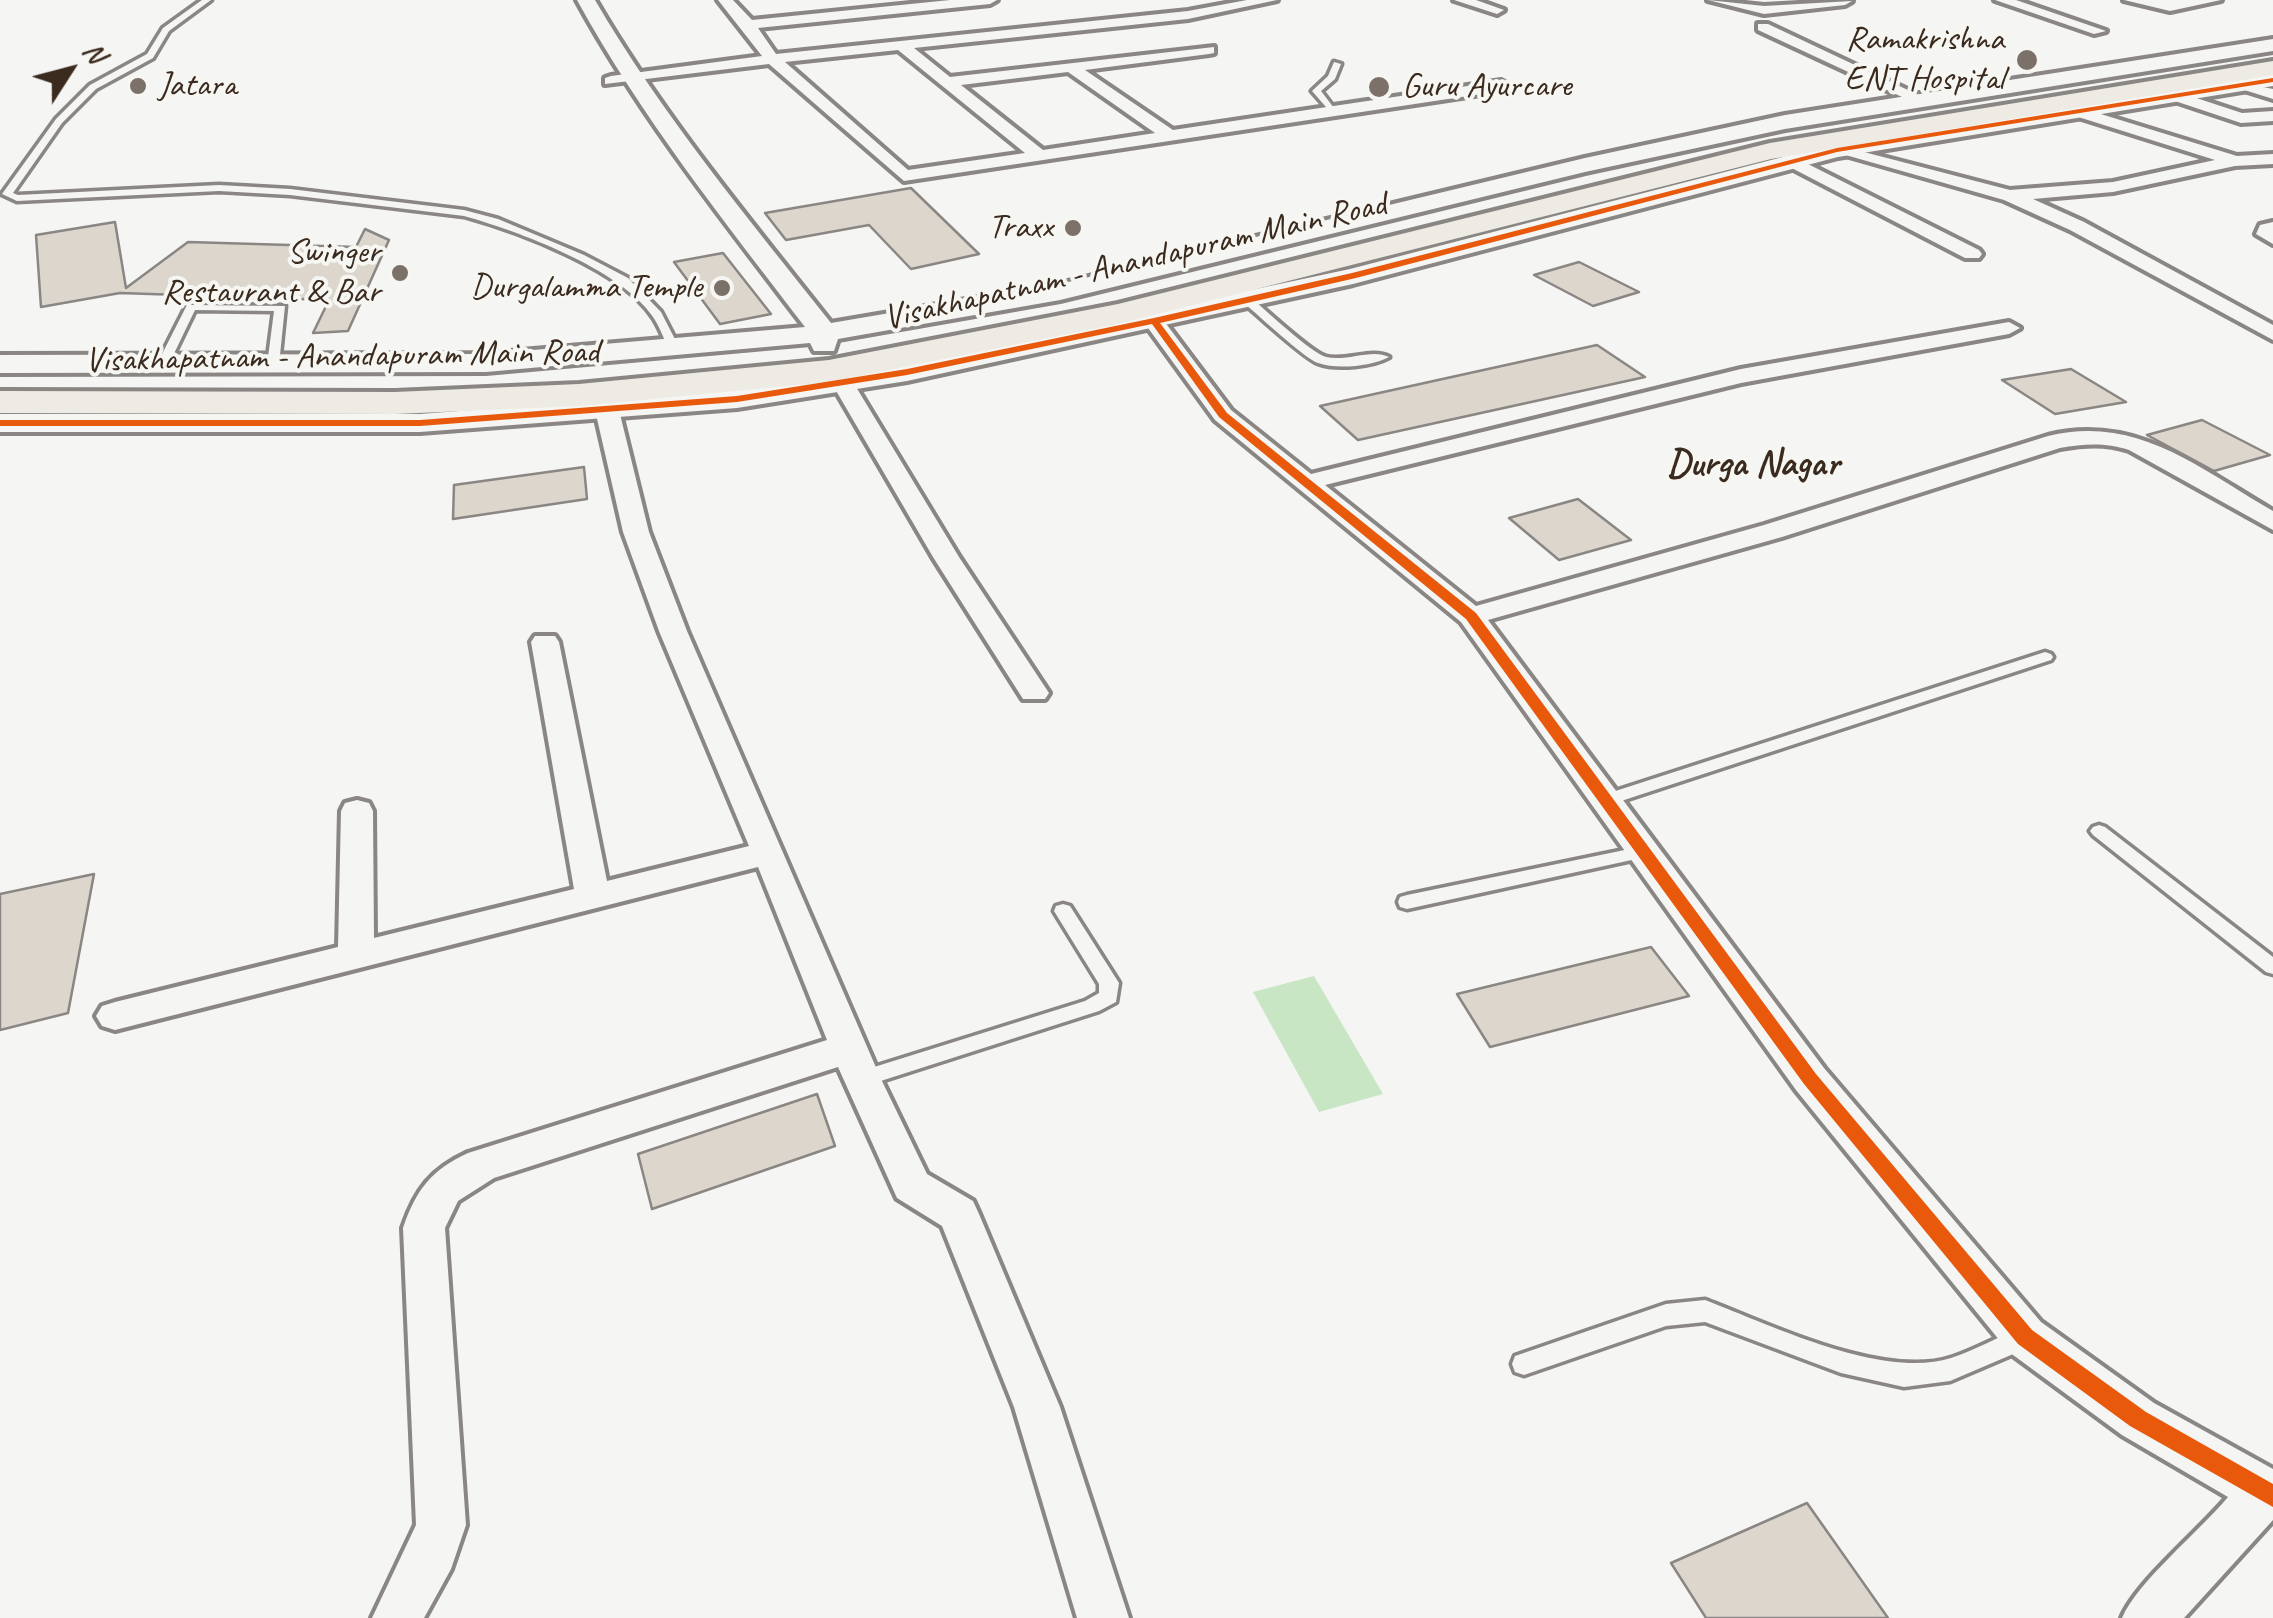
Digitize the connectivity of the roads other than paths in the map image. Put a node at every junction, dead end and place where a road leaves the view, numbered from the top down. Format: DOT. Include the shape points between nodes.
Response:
graph roads {
  1 [pos="207,0"];
  2 [pos="564,0"];
  3 [pos="586,0"];
  4 [pos="725,0"];
  5 [pos="990,0"];
  6 [pos="1270,0"];
  7 [pos="1461,0"];
  8 [pos="1714,0"];
  9 [pos="2002,0"];
  10 [pos="2131,0"];
  11 [pos="2214,0"];
  12 [pos="1845,1"];
  13 [pos="1497,10"];
  14 [pos="749,26"];
  15 [pos="1763,27"];
  16 [pos="2099,30"];
  17 [pos="2273,45"];
  18 [pos="902,46"];
  19 [pos="1209,50"];
  20 [pos="2273,52"];
  21 [pos="772,59"];
  22 [pos="1337,64"];
  23 [pos="1071,67"];
  24 [pos="2273,68"];
  25 [pos="620,80"];
  26 [pos="2273,80"];
  27 [pos="947,82"];
  28 [pos="2244,85"];
  29 [pos="1502,86"];
  30 [pos="2273,94"];
  31 [pos="2175,96"];
  32 [pos="1921,100"];
  33 [pos="1332,112"];
  34 [pos="2078,112"];
  35 [pos="2268,119"];
  36 [pos="1172,137"];
  37 [pos="1837,150"];
  38 [pos="1040,156"];
  39 [pos="2273,159"];
  40 [pos="1790,160"];
  41 [pos="2235,161"];
  42 [pos="2273,176"];
  43 [pos="2010,196"];
  44 [pos="2273,228"];
  45 [pos="2273,238"];
  46 [pos="1972,254"];
  47 [pos="1247,300"];
  48 [pos="1154,321"];
  49 [pos="2009,328"];
  50 [pos="2273,334"];
  51 [pos="812,341"];
  52 [pos="674,349"];
  53 [pos="1383,357"];
  54 [pos="0,364"];
  55 [pos="273,365"];
  56 [pos="162,366"];
  57 [pos="0,378"];
  58 [pos="842,382"];
  59 [pos="0,402"];
  60 [pos="606,410"];
  61 [pos="0,423"];
  62 [pos="1304,483"];
  63 [pos="2273,522"];
  64 [pos="1472,616"];
  65 [pos="545,642"];
  66 [pos="2046,657"];
  67 [pos="1034,693"];
  68 [pos="1606,800"];
  69 [pos="357,811"];
  70 [pos="2099,831"];
  71 [pos="1644,852"];
  72 [pos="768,853"];
  73 [pos="593,899"];
  74 [pos="1407,902"];
  75 [pos="1062,911"];
  76 [pos="356,957"];
  77 [pos="2273,967"];
  78 [pos="115,1016"];
  79 [pos="856,1064"];
  80 [pos="2025,1337"];
  81 [pos="1524,1364"];
  82 [pos="2268,1494"];
  83 [pos="398,1618"];
  84 [pos="1102,1618"];
  85 [pos="2148,1618"];
  1 -- 52 [label="lane" via="166,30 150,56 93,87 59,121 7,194 218,188 464,213 580,256 624,280 657,314"];
  2 -- 25 [label="street" via="575,26"];
  3 -- 25 [label="street"];
  4 -- 14 [label="street"];
  5 -- 14 [label="street"];
  6 -- 18 [label="street" via="1215,12"];
  7 -- 13 [label="street"];
  8 -- 12 [label="street" via="1764,10"];
  9 -- 16 [label="street"];
  10 -- 11 [label="street" via="2170,7"];
  14 -- 21 [label="street"];
  15 -- 32 [label="street"];
  17 -- 32 [label="street"];
  18 -- 21 [label="street"];
  18 -- 27 [label="street"];
  19 -- 23 [label="street"];
  20 -- 51 [label="main road, Visakhapatnam - Anandapuram Main Road" via="1838,120 1135,284 896,335"];
  21 -- 25 [label="street"];
  21 -- 38 [label="street" via="904,176"];
  22 -- 33 [label="lane" via="1316,90"];
  23 -- 27 [label="street"];
  23 -- 36 [label="street"];
  24 -- 59 [label="main road, Visakhapatnam - Anandapuram Main Road" via="1770,152 1118,314 829,371 579,396 395,403"];
  25 -- 51 [label="street" via="665,163"];
  26 -- 28 [label="street"];
  27 -- 38 [label="street"];
  28 -- 30 [label="street"];
  28 -- 31 [label="street"];
  29 -- 33 [label="street"];
  31 -- 34 [label="street"];
  31 -- 35 [label="street" via="2233,116"];
  32 -- 51 [label="street" via="1785,122 1060,292"];
  33 -- 36 [label="street"];
  34 -- 37 [label="street"];
  34 -- 41 [label="street"];
  36 -- 38 [label="street"];
  37 -- 40 [label="street"];
  37 -- 43 [label="street"];
  39 -- 41 [label="street"];
  40 -- 46 [label="street"];
  40 -- 47 [label="street"];
  41 -- 42 [label="street"];
  41 -- 43 [label="street" via="2113,186"];
  43 -- 50 [label="street"];
  44 -- 45 [label="street" via="2266,234"];
  47 -- 48 [label="street"];
  47 -- 53 [label="lane" via="1320,360"];
  48 -- 58 [label="street"];
  48 -- 62 [label="street" via="1222,415"];
  49 -- 62 [label="street" via="1741,376"];
  51 -- 52 [label="street"];
  51 -- 57 [label="main road, Visakhapatnam - Anandapuram Main Road" via="598,368 378,381"];
  52 -- 55 [label="street" via="486,363"];
  54 -- 56 [label="street"];
  55 -- 56 [label="street"];
  55 -- 56 [label="lane" via="282,308 191,307"];
  58 -- 60 [label="street"];
  58 -- 67 [label="street"];
  60 -- 61 [label="street" via="420,424"];
  60 -- 72 [label="street" via="636,532"];
  62 -- 64 [label="street"];
  63 -- 64 [label="street" via="2140,446 2090,436"];
  64 -- 68 [label="street"];
  65 -- 73 [label="street"];
  66 -- 68 [label="lane"];
  68 -- 71 [label="street"];
  69 -- 76 [label="street"];
  70 -- 77 [label="lane"];
  71 -- 74 [label="lane"];
  71 -- 80 [label="street" via="1810,1079"];
  72 -- 73 [label="street"];
  72 -- 79 [label="street"];
  73 -- 76 [label="street"];
  75 -- 79 [label="lane" via="1109,983 1109,996 1092,1006"];
  76 -- 78 [label="street"];
  79 -- 83 [label="street" via="482,1165 434,1196 424,1228 441,1525 438,1550 405,1595"];
  79 -- 84 [label="street" via="912,1186 958,1214 1038,1406"];
  80 -- 81 [label="lane" via="1950,1370 1904,1375 1842,1362 1705,1311 1666,1315"];
  80 -- 82 [label="street" via="2138,1419"];
  82 -- 85 [label="street"];
}
